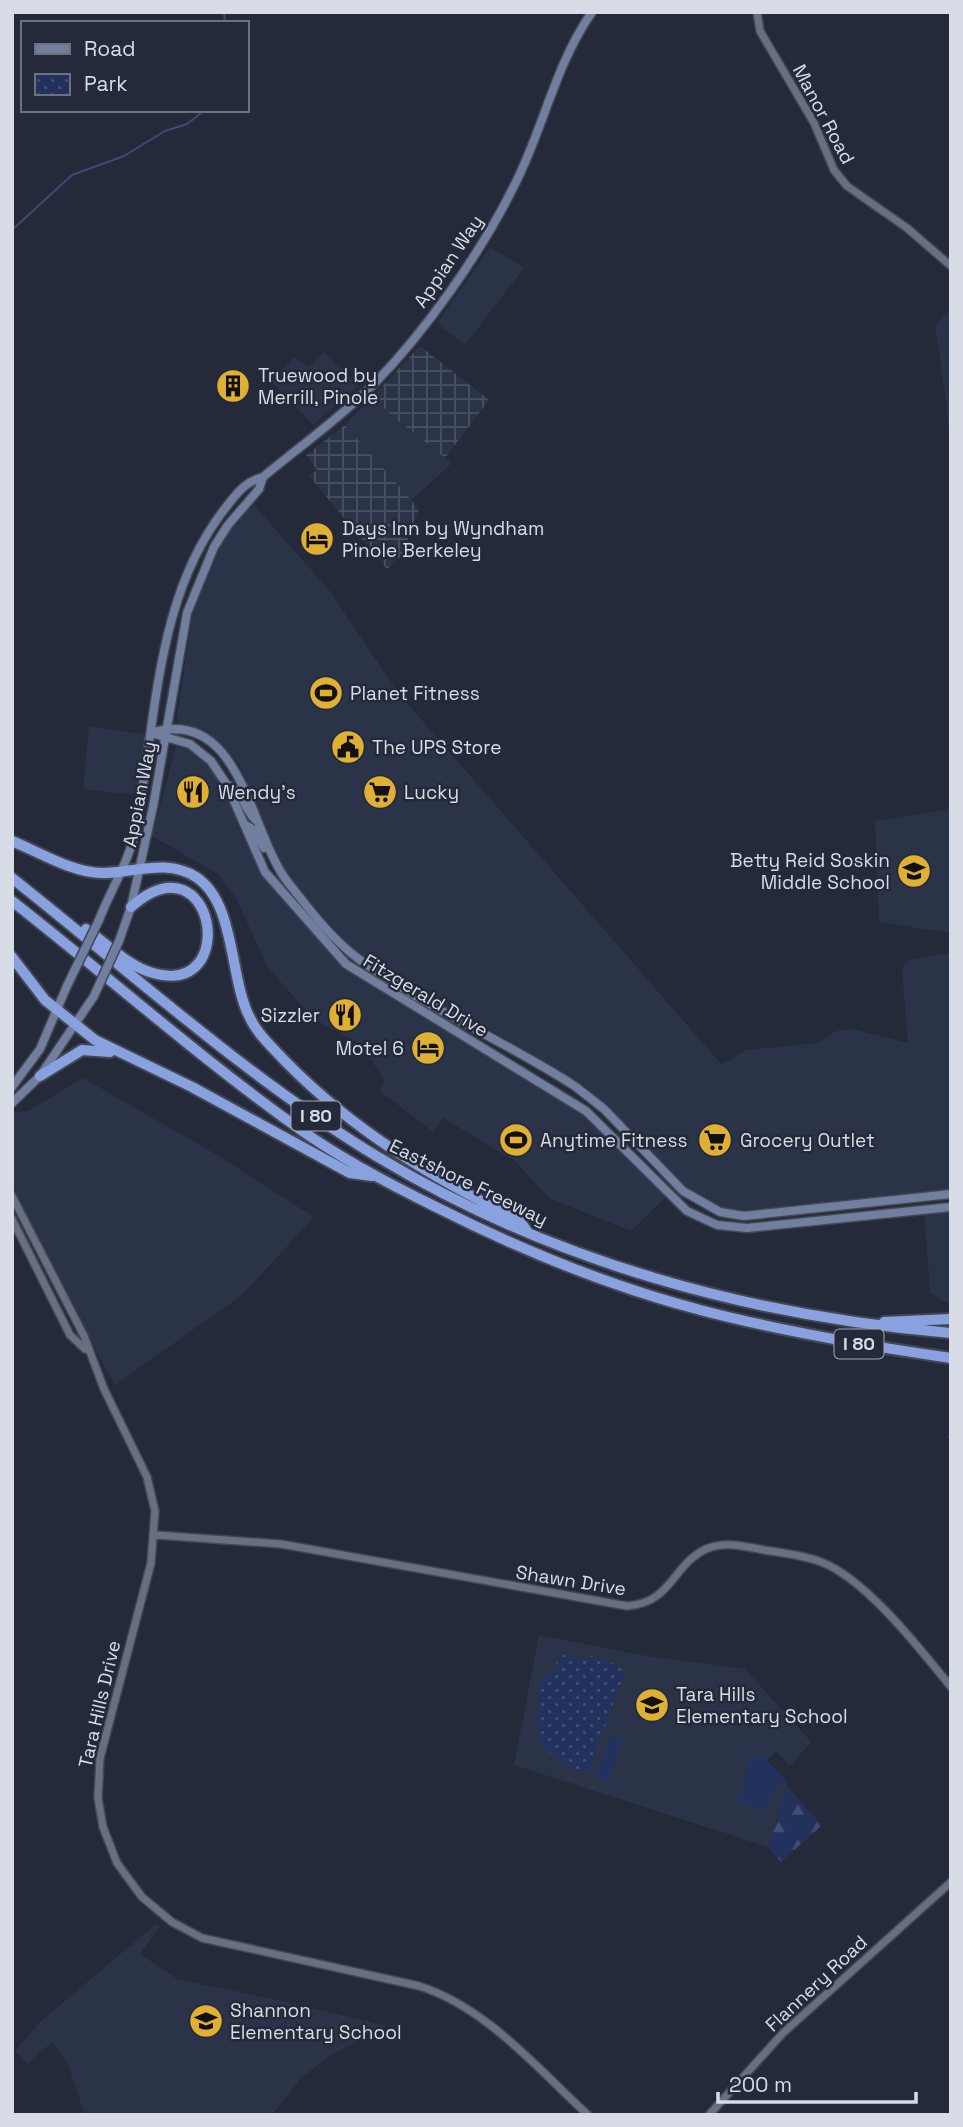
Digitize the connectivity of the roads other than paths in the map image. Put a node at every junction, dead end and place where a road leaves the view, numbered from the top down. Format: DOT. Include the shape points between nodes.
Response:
graph roads {
  1 [pos="592,12"];
  2 [pos="757,12"];
  3 [pos="951,266"];
  4 [pos="263,477"];
  5 [pos="168,727"];
  6 [pos="151,733"];
  7 [pos="165,739"];
  8 [pos="227,785"];
  9 [pos="258,822"];
  10 [pos="244,824"];
  11 [pos="12,841"];
  12 [pos="273,858"];
  13 [pos="141,867"];
  14 [pos="120,870"];
  15 [pos="12,878"];
  16 [pos="36,897"];
  17 [pos="12,901"];
  18 [pos="131,907"];
  19 [pos="12,957"];
  20 [pos="55,1010"];
  21 [pos="75,1026"];
  22 [pos="137,1059"];
  23 [pos="40,1076"];
  24 [pos="12,1087"];
  25 [pos="12,1103"];
  26 [pos="375,1176"];
  27 [pos="951,1194"];
  28 [pos="12,1196"];
  29 [pos="951,1208"];
  30 [pos="12,1219"];
  31 [pos="529,1233"];
  32 [pos="951,1319"];
  33 [pos="860,1323"];
  34 [pos="951,1333"];
  35 [pos="87,1350"];
  36 [pos="951,1358"];
  37 [pos="156,1535"];
  38 [pos="951,1687"];
  39 [pos="951,1882"];
  40 [pos="588,2115"];
  41 [pos="709,2115"];
  1 -- 4 [label="main road, Appian Way" via="555,84 506,202 432,315 373,385"];
  2 -- 3 [label="street, Manor Road" via="760,31 846,186 897,220"];
  4 -- 5 [label="main road, Appian Way" via="259,489 221,536 194,591"];
  4 -- 6 [label="main road, Appian Way" via="248,482 219,516 186,575 173,615"];
  5 -- 6 [label="main road"];
  5 -- 7 [label="main road, Appian Way"];
  5 -- 9 [label="main road, Fitzgerald Drive" via="194,734 220,750 241,779"];
  6 -- 7 [label="main road, Fitzgerald Drive"];
  6 -- 14 [label="main road, Appian Way" via="135,834"];
  7 -- 8 [label="main road, Fitzgerald Drive" via="201,751"];
  7 -- 13 [label="main road, Appian Way"];
  8 -- 9 [label="main road" via="238,792 248,814"];
  8 -- 10 [label="main road, Fitzgerald Drive"];
  9 -- 12 [label="main road, Fitzgerald Drive"];
  10 -- 12 [label="main road" via="250,825"];
  10 -- 29 [label="main road, Fitzgerald Drive" via="273,884 346,964 579,1105 674,1200 702,1219 747,1228"];
  11 -- 14 [label="highway" via="76,867 101,873"];
  12 -- 27 [label="main road, Fitzgerald Drive" via="299,896 359,959 576,1087 604,1109 683,1191 707,1208 744,1216"];
  13 -- 14 [label="highway"];
  13 -- 18 [label="main road, Appian Way"];
  13 -- 31 [label="highway" via="184,872 207,886 223,918 250,1020 299,1075 380,1141 438,1180 519,1220"];
  14 -- 20 [label="main road, Appian Way, bridge"];
  15 -- 16 [label="highway, Eastshore Freeway / I 80"];
  16 -- 18 [label="highway" via="148,972 171,975 194,967 206,950 210,930 197,900 185,891 157,890"];
  16 -- 31 [label="highway, Eastshore Freeway / I 80" via="236,1059 377,1157 451,1198"];
  17 -- 26 [label="highway, Eastshore Freeway / I 80" via="302,1131"];
  18 -- 21 [label="main road, Appian Way, bridge" via="94,996"];
  19 -- 20 [label="highway"];
  20 -- 21 [label="highway"];
  20 -- 24 [label="main road, Appian Way" via="34,1060"];
  21 -- 22 [label="highway"];
  21 -- 23 [label="main road, Appian Way"];
  22 -- 23 [label="highway" via="82,1050"];
  22 -- 26 [label="highway" via="350,1173"];
  23 -- 25 [label="main road, Appian Way"];
  26 -- 36 [label="highway, Eastshore Freeway / I 80" via="488,1233 623,1287 768,1326"];
  28 -- 35 [label="street, Tara Hills Drive"];
  30 -- 35 [label="street, Tara Hills Drive" via="70,1335"];
  31 -- 33 [label="highway, Eastshore Freeway / I 80" via="629,1272 705,1294"];
  32 -- 33 [label="highway"];
  33 -- 34 [label="highway, Eastshore Freeway / I 80"];
  35 -- 37 [label="street, Tara Hills Drive" via="147,1477"];
  37 -- 38 [label="street, Shawn Drive" via="281,1544 627,1606 645,1603 666,1590 686,1564 706,1549 733,1545 770,1551 822,1562 850,1577"];
  37 -- 40 [label="street, Tara Hills Drive" via="98,1770 103,1827 129,1882 160,1914 202,1938 419,1986 452,1999"];
  39 -- 41 [label="street, Flannery Road" via="783,2033"];
}
